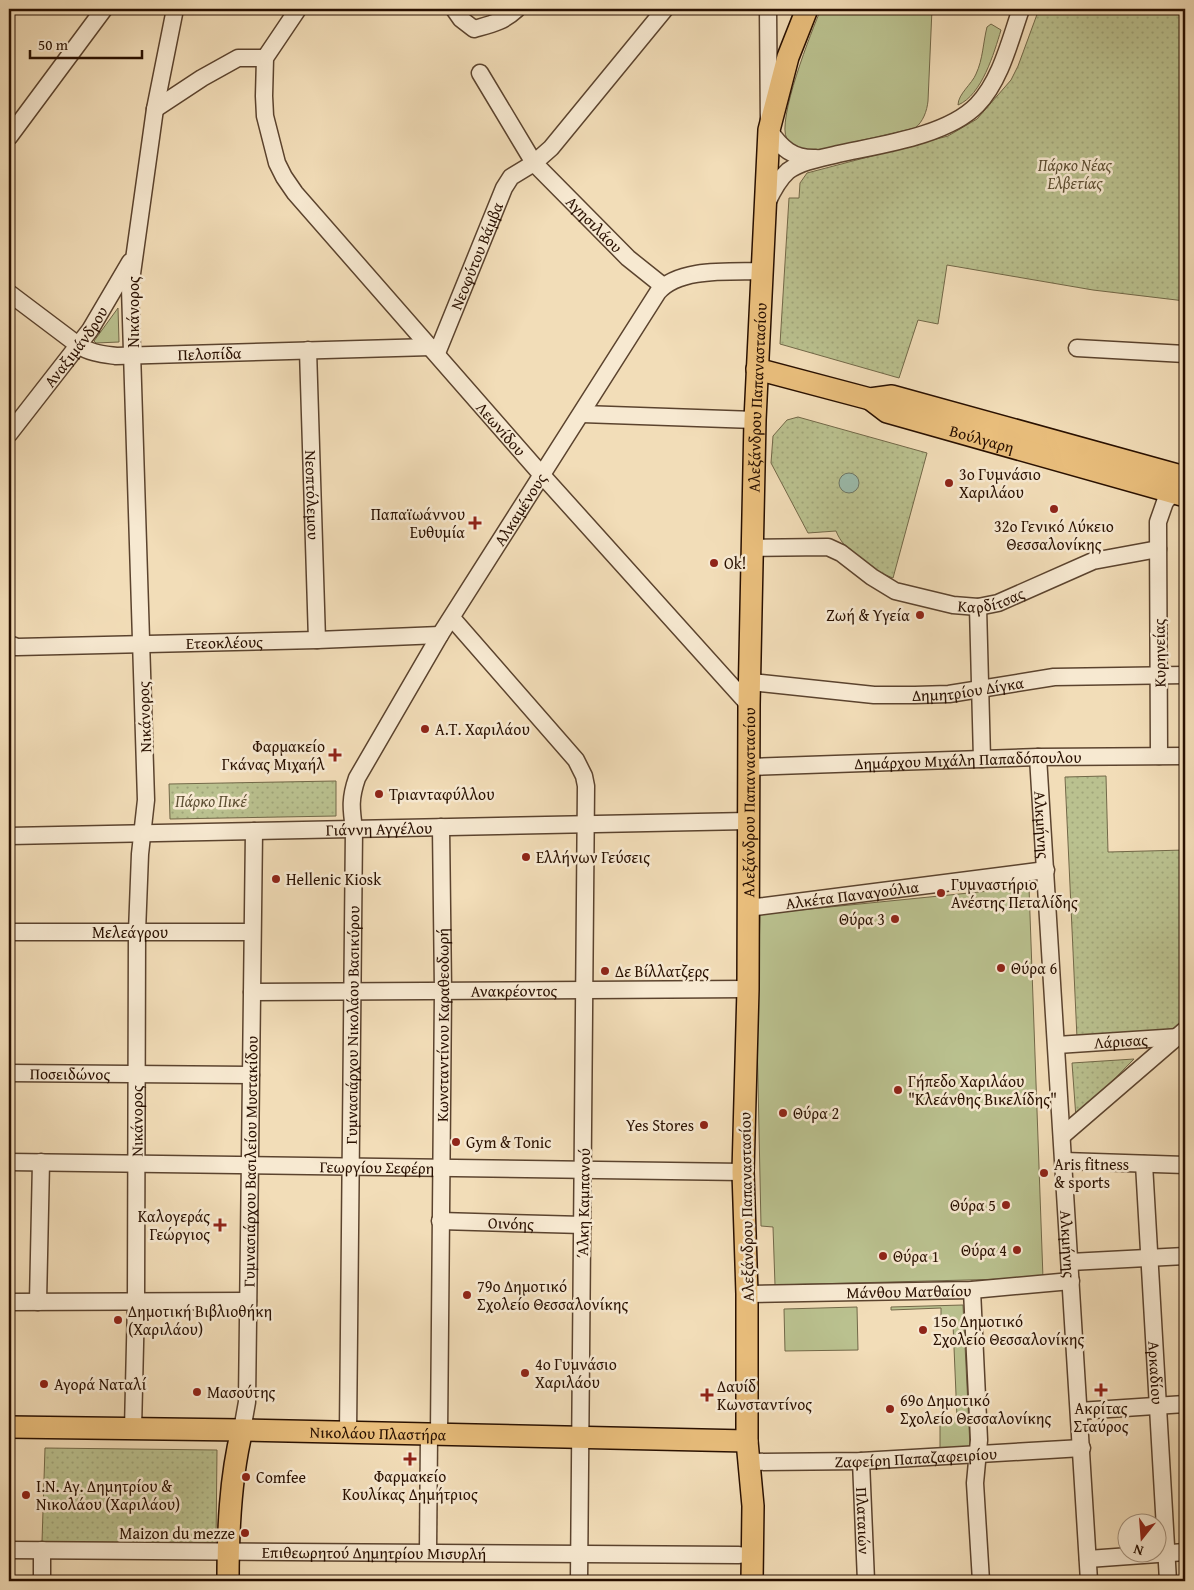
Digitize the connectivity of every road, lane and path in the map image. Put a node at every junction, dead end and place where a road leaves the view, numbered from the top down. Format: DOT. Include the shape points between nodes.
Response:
graph roads {
  1 [pos="104,9"];
  2 [pos="175,9"];
  3 [pos="298,9"];
  4 [pos="454,9"];
  5 [pos="516,9"];
  6 [pos="665,9"];
  7 [pos="768,9"];
  8 [pos="807,9"];
  9 [pos="1021,9"];
  10 [pos="265,58"];
  11 [pos="480,73"];
  12 [pos="155,109"];
  13 [pos="769,130"];
  14 [pos="9,136"];
  15 [pos="821,158"];
  16 [pos="531,165"];
  17 [pos="764,212"];
  18 [pos="135,254"];
  19 [pos="762,271"];
  20 [pos="663,286"];
  21 [pos="9,293"];
  22 [pos="78,345"];
  23 [pos="1077,348"];
  24 [pos="308,350"];
  25 [pos="434,350"];
  26 [pos="1185,354"];
  27 [pos="132,356"];
  28 [pos="757,369"];
  29 [pos="582,414"];
  30 [pos="755,420"];
  31 [pos="9,434"];
  32 [pos="542,474"];
  33 [pos="1182,487"];
  34 [pos="752,548"];
  35 [pos="1158,549"];
  36 [pos="978,607"];
  37 [pos="452,618"];
  38 [pos="440,635"];
  39 [pos="317,640"];
  40 [pos="141,643"];
  41 [pos="12,650"];
  42 [pos="1185,675"];
  43 [pos="1160,676"];
  44 [pos="751,682"];
  45 [pos="980,689"];
  46 [pos="749,705"];
  47 [pos="1159,756"];
  48 [pos="1185,756"];
  49 [pos="1038,757"];
  50 [pos="982,759"];
  51 [pos="749,767"];
  52 [pos="748,821"];
  53 [pos="587,824"];
  54 [pos="441,827"];
  55 [pos="354,829"];
  56 [pos="254,831"];
  57 [pos="142,834"];
  58 [pos="9,836"];
  59 [pos="1046,870"];
  60 [pos="748,908"];
  61 [pos="9,932"];
  62 [pos="137,932"];
  63 [pos="252,932"];
  64 [pos="748,989"];
  65 [pos="585,990"];
  66 [pos="353,991"];
  67 [pos="443,991"];
  68 [pos="252,992"];
  69 [pos="1182,1035"];
  70 [pos="1057,1046"];
  71 [pos="9,1073"];
  72 [pos="138,1074"];
  73 [pos="251,1074"];
  74 [pos="1062,1136"];
  75 [pos="1064,1161"];
  76 [pos="9,1162"];
  77 [pos="41,1162"];
  78 [pos="137,1164"];
  79 [pos="1144,1164"];
  80 [pos="249,1165"];
  81 [pos="1185,1165"];
  82 [pos="352,1167"];
  83 [pos="440,1168"];
  84 [pos="584,1170"];
  85 [pos="743,1172"];
  86 [pos="440,1221"];
  87 [pos="583,1225"];
  88 [pos="1185,1256"];
  89 [pos="1150,1258"];
  90 [pos="1070,1262"];
  91 [pos="1071,1281"];
  92 [pos="972,1290"];
  93 [pos="747,1294"];
  94 [pos="248,1301"];
  95 [pos="9,1302"];
  96 [pos="38,1302"];
  97 [pos="136,1302"];
  98 [pos="1185,1404"];
  99 [pos="1158,1406"];
  100 [pos="1079,1411"];
  101 [pos="9,1427"];
  102 [pos="133,1429"];
  103 [pos="242,1430"];
  104 [pos="348,1433"];
  105 [pos="434,1434"];
  106 [pos="579,1437"];
  107 [pos="747,1441"];
  108 [pos="1082,1448"];
  109 [pos="979,1455"];
  110 [pos="861,1461"];
  111 [pos="749,1469"];
  112 [pos="1164,1512"];
  113 [pos="9,1550"];
  114 [pos="42,1550"];
  115 [pos="228,1550"];
  116 [pos="428,1552"];
  117 [pos="1185,1552"];
  118 [pos="1166,1553"];
  119 [pos="579,1554"];
  120 [pos="739,1555"];
  121 [pos="1116,1556"];
  122 [pos="1088,1558"];
  123 [pos="42,1581"];
  124 [pos="228,1581"];
  125 [pos="579,1581"];
  126 [pos="738,1581"];
  127 [pos="752,1581"];
  128 [pos="866,1581"];
  129 [pos="981,1581"];
  130 [pos="1089,1581"];
  131 [pos="1168,1581"];
  1 -- 14 [label="street"];
  2 -- 12 [label="street, Νικάνορος"];
  3 -- 10 [label="street"];
  4 -- 5 [label="street" via="474,29 495,24"];
  6 -- 16 [label="street, Νεοφύτου Βάμβα" via="551,148"];
  7 -- 13 [label="street, Αλεξάνδρου Παπαναστασίου"];
  8 -- 13 [label="main road, Αλεξάνδρου Παπαναστασίου" via="788,57"];
  9 -- 15 [label="street" via="994,80 967,113 949,124 910,138"];
  10 -- 12 [label="street" via="238,58"];
  10 -- 25 [label="street, Λεωνίδου" via="264,106 280,170 295,193"];
  11 -- 16 [label="street, Αγησιλάου"];
  12 -- 18 [label="street, Νικάνορος"];
  13 -- 15 [label="street" via="790,153"];
  13 -- 17 [label="main road, Αλεξάνδρου Παπαναστασίου"];
  15 -- 17 [label="street" via="798,166 784,176"];
  16 -- 20 [label="street, Αγησιλάου" via="628,258"];
  16 -- 25 [label="street, Νεοφύτου Βάμβα" via="511,178 504,188"];
  17 -- 19 [label="main road, Αλεξάνδρου Παπαναστασίου"];
  18 -- 22 [label="street, Αναξιμάνδρου"];
  18 -- 27 [label="street, Νικάνορος" via="130,288"];
  19 -- 20 [label="street" via="698,274"];
  19 -- 28 [label="main road, Αλεξάνδρου Παπαναστασίου"];
  20 -- 29 [label="street, Αλκαμένους" via="620,349"];
  21 -- 22 [label="street, Πελοπίδα"];
  22 -- 27 [label="street, Πελοπίδα" via="98,354"];
  22 -- 31 [label="street, Αναξιμάνδρου"];
  23 -- 26 [label="street"];
  24 -- 25 [label="street, Πελοπίδα"];
  24 -- 27 [label="street, Πελοπίδα"];
  24 -- 39 [label="street, Νεοπτόλεμου"];
  25 -- 32 [label="street, Λεωνίδου"];
  27 -- 40 [label="street, Νικάνορος"];
  28 -- 30 [label="main road, Αλεξάνδρου Παπαναστασίου"];
  28 -- 33 [label="main road, Βούλγαρη" via="870,399 887,412"];
  29 -- 30 [label="street"];
  29 -- 32 [label="street, Αλκαμένους"];
  30 -- 34 [label="main road, Αλεξάνδρου Παπαναστασίου"];
  32 -- 37 [label="street, Αλκαμένους"];
  32 -- 46 [label="street, Λεωνίδου"];
  33 -- 35 [label="street" via="1165,502 1159,515"];
  34 -- 36 [label="street, Καρδίτσας" via="828,547 895,591 953,605"];
  34 -- 44 [label="main road, Αλεξάνδρου Παπαναστασίου"];
  35 -- 36 [label="street, Καρδίτσας" via="1093,561 998,603"];
  35 -- 43 [label="street, Κυρηνείας"];
  36 -- 45 [label="street"];
  37 -- 38 [label="street, Αλκαμένους"];
  37 -- 53 [label="street" via="581,768 586,786"];
  38 -- 39 [label="street, Ετεοκλέους"];
  38 -- 55 [label="street, Αλκαμένους" via="357,778 351,800"];
  39 -- 40 [label="street, Ετεοκλέους"];
  40 -- 41 [label="street, Ετεοκλέους"];
  40 -- 57 [label="street, Νικάνορος" via="146,800"];
  42 -- 43 [label="street, Δημητρίου Δίγκα"];
  43 -- 45 [label="street, Δημητρίου Δίγκα" via="1054,676"];
  43 -- 47 [label="street, Κυρηνείας"];
  44 -- 45 [label="street, Δημητρίου Δίγκα" via="874,695 949,694"];
  44 -- 46 [label="main road, Αλεξάνδρου Παπαναστασίου"];
  45 -- 50 [label="street"];
  46 -- 51 [label="main road, Αλεξάνδρου Παπαναστασίου"];
  47 -- 48 [label="street, Δημάρχου Μιχάλη Παπαδόπουλου"];
  47 -- 49 [label="street, Δημάρχου Μιχάλη Παπαδόπουλου"];
  49 -- 50 [label="street, Δημάρχου Μιχάλη Παπαδόπουλου"];
  49 -- 59 [label="street, Αλκμήνης"];
  50 -- 51 [label="street, Δημάρχου Μιχάλη Παπαδόπουλου"];
  51 -- 52 [label="main road, Αλεξάνδρου Παπαναστασίου"];
  52 -- 53 [label="street, Γιάννη Αγγέλου"];
  52 -- 60 [label="main road, Αλεξάνδρου Παπαναστασίου"];
  53 -- 54 [label="street, Γιάννη Αγγέλου"];
  53 -- 65 [label="street, Άλκη Καμπανού"];
  54 -- 55 [label="street, Γιάννη Αγγέλου"];
  54 -- 67 [label="street, Κωνσταντίνου Καραθεοδωρή"];
  55 -- 56 [label="street, Γιάννη Αγγέλου"];
  55 -- 66 [label="street, Γυμνασιάρχου Νικολάου Βασικύρου"];
  56 -- 57 [label="street, Γιάννη Αγγέλου"];
  56 -- 63 [label="street, Γυμνασιάρχου Βασιλείου Μυστακίδου"];
  57 -- 58 [label="street, Γιάννη Αγγέλου"];
  57 -- 62 [label="street, Νικάνορος"];
  59 -- 60 [label="street, Αλκέτα Παναγούλια"];
  59 -- 70 [label="street, Αλκμήνης"];
  60 -- 64 [label="main road, Αλεξάνδρου Παπαναστασίου"];
  61 -- 62 [label="street, Μελεάγρου"];
  62 -- 63 [label="street, Μελεάγρου"];
  62 -- 72 [label="street, Νικάνορος"];
  63 -- 68 [label="street, Γυμνασιάρχου Βασιλείου Μυστακίδου"];
  64 -- 65 [label="street, Ανακρέοντος"];
  64 -- 85 [label="main road, Αλεξάνδρου Παπαναστασίου"];
  65 -- 67 [label="street, Ανακρέοντος"];
  65 -- 84 [label="street, Άλκη Καμπανού"];
  66 -- 67 [label="street, Ανακρέοντος"];
  66 -- 68 [label="street, Ανακρέοντος"];
  66 -- 82 [label="street, Γυμνασιάρχου Νικολάου Βασικύρου"];
  67 -- 83 [label="street, Κωνσταντίνου Καραθεοδωρή"];
  68 -- 73 [label="street, Γυμνασιάρχου Βασιλείου Μυστακίδου"];
  69 -- 70 [label="street, Λάρισας"];
  69 -- 74 [label="street"];
  70 -- 74 [label="street, Αλκμήνης"];
  71 -- 72 [label="street, Ποσειδώνος"];
  72 -- 73 [label="street, Ποσειδώνος"];
  72 -- 78 [label="street, Νικάνορος"];
  73 -- 80 [label="street, Γυμνασιάρχου Βασιλείου Μυστακίδου"];
  74 -- 75 [label="street, Αλκμήνης"];
  75 -- 79 [label="street"];
  75 -- 90 [label="street, Αλκμήνης"];
  76 -- 77 [label="street, Γεωργίου Σεφέρη"];
  77 -- 78 [label="street, Γεωργίου Σεφέρη"];
  77 -- 96 [label="street"];
  78 -- 80 [label="street, Γεωργίου Σεφέρη"];
  78 -- 97 [label="street, Νικάνορος"];
  79 -- 81 [label="street"];
  79 -- 89 [label="street, Αρκαδίου"];
  80 -- 82 [label="street, Γεωργίου Σεφέρη"];
  80 -- 94 [label="street, Γυμνασιάρχου Βασιλείου Μυστακίδου"];
  82 -- 83 [label="street, Γεωργίου Σεφέρη"];
  82 -- 104 [label="street, Γυμνασιάρχου Νικολάου Βασικύρου"];
  83 -- 84 [label="street, Γεωργίου Σεφέρη"];
  83 -- 86 [label="street, Κωνσταντίνου Καραθεοδωρή"];
  84 -- 85 [label="street, Γεωργίου Σεφέρη"];
  84 -- 87 [label="street, Άλκη Καμπανού"];
  85 -- 93 [label="main road, Αλεξάνδρου Παπαναστασίου"];
  86 -- 87 [label="street, Οινόης"];
  86 -- 105 [label="street, Κωνσταντίνου Καραθεοδωρή"];
  87 -- 106 [label="street, Άλκη Καμπανού"];
  88 -- 89 [label="street"];
  89 -- 90 [label="street"];
  89 -- 99 [label="street, Αρκαδίου"];
  90 -- 91 [label="street, Αλκμήνης"];
  91 -- 92 [label="street, Μάνθου Ματθαίου"];
  91 -- 100 [label="street, Αλκμήνης"];
  92 -- 93 [label="street, Μάνθου Ματθαίου"];
  92 -- 109 [label="street"];
  93 -- 107 [label="main road, Αλεξάνδρου Παπαναστασίου"];
  94 -- 97 [label="street"];
  94 -- 103 [label="street, Γυμνασιάρχου Βασιλείου Μυστακίδου" via="247,1402"];
  95 -- 96 [label="street"];
  96 -- 97 [label="street"];
  97 -- 102 [label="street, Νικάνορος"];
  98 -- 99 [label="street"];
  99 -- 100 [label="street"];
  99 -- 112 [label="street, Αρκαδίου"];
  100 -- 108 [label="street, Αλκμήνης"];
  101 -- 102 [label="main road, Νικολάου Πλαστήρα"];
  102 -- 103 [label="main road, Νικολάου Πλαστήρα"];
  103 -- 104 [label="main road, Νικολάου Πλαστήρα"];
  103 -- 115 [label="main road, Γυμνασιάρχου Βασιλείου Μυστακίδου" via="236,1455"];
  104 -- 105 [label="main road, Νικολάου Πλαστήρα"];
  105 -- 106 [label="main road, Νικολάου Πλαστήρα"];
  105 -- 116 [label="street, Κωνσταντίνου Καραθεοδωρή"];
  106 -- 107 [label="main road, Νικολάου Πλαστήρα"];
  106 -- 119 [label="street, Άλκη Καμπανού"];
  107 -- 111 [label="main road, Αλεξάνδρου Παπαναστασίου"];
  108 -- 109 [label="street, Ζαφείρη Παπαζαφειρίου"];
  108 -- 122 [label="street, Αλκμήνης"];
  109 -- 110 [label="street, Ζαφείρη Παπαζαφειρίου"];
  109 -- 129 [label="street" via="974,1480"];
  110 -- 111 [label="street, Ζαφείρη Παπαζαφειρίου"];
  110 -- 128 [label="street, Πλαταιών"];
  111 -- 120 [label="main road, Αλεξάνδρου Παπαναστασίου" via="741,1506"];
  111 -- 127 [label="main road, Αλεξάνδρου Παπαναστασίου" via="753,1506"];
  113 -- 114 [label="street, Επιθεωρητού Δημητρίου Μισυρλή"];
  114 -- 115 [label="street, Επιθεωρητού Δημητρίου Μισυρλή"];
  114 -- 123 [label="street"];
  115 -- 116 [label="street, Επιθεωρητού Δημητρίου Μισυρλή"];
  115 -- 124 [label="main road, Γυμνασιάρχου Βασιλείου Μυστακίδου"];
  116 -- 119 [label="street, Επιθεωρητού Δημητρίου Μισυρλή"];
  117 -- 118 [label="street"];
  118 -- 131 [label="street, Αρκαδίου"];
  119 -- 120 [label="street, Επιθεωρητού Δημητρίου Μισυρλή"];
  119 -- 125 [label="street, Άλκη Καμπανού"];
  120 -- 126 [label="main road, Αλεξάνδρου Παπαναστασίου"];
  121 -- 122 [label="street"];
  122 -- 130 [label="street, Αλκμήνης"];
}
